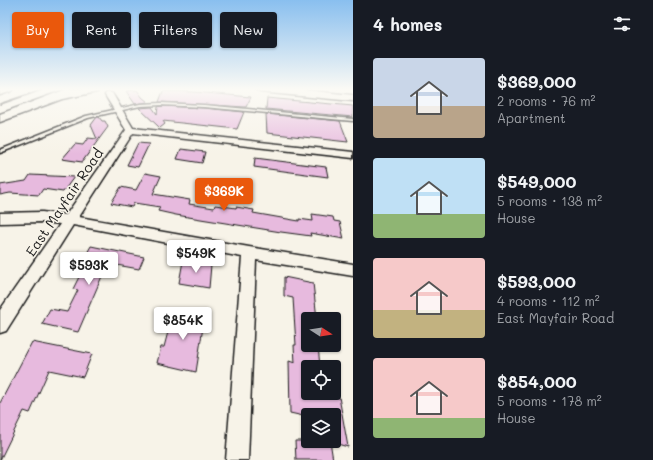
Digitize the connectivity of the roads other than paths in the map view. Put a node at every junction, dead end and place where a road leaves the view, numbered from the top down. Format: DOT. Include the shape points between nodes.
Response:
graph roads {
  1 [pos="21,110"];
  2 [pos="114,110"];
  3 [pos="120,110"];
  4 [pos="250,110"];
  5 [pos="0,118"];
  6 [pos="353,120"];
  7 [pos="130,130"];
  8 [pos="0,152"];
  9 [pos="353,155"];
  10 [pos="0,218"];
  11 [pos="69,220"];
  12 [pos="249,253"];
  13 [pos="353,270"];
  14 [pos="0,325"];
  15 [pos="236,460"];
  1 -- 5 [label="main road"];
  2 -- 8 [label="lane" via="69,123"];
  3 -- 7 [label="street"];
  4 -- 6 [label="lane"];
  7 -- 9 [label="street"];
  7 -- 11 [label="street, East Mayfair Road"];
  10 -- 11 [label="street" via="42,217"];
  11 -- 12 [label="street"];
  11 -- 14 [label="street, East Mayfair Road"];
  12 -- 13 [label="street"];
  12 -- 15 [label="street"];
}
